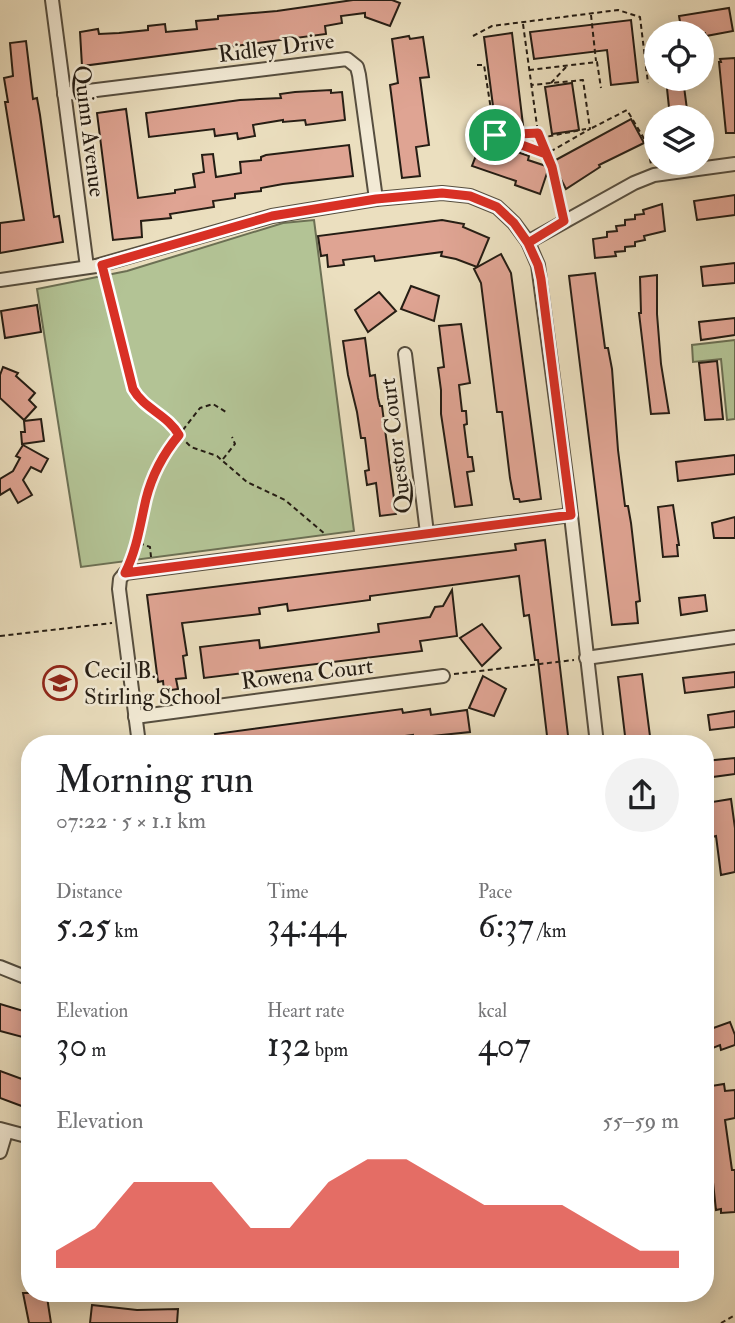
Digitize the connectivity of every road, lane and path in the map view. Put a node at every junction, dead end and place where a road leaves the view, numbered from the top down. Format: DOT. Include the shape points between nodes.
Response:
graph roads {
  1 [pos="52,0"];
  2 [pos="590,13"];
  3 [pos="523,22"];
  4 [pos="473,36"];
  5 [pos="644,50"];
  6 [pos="597,62"];
  7 [pos="477,65"];
  8 [pos="567,66"];
  9 [pos="528,70"];
  10 [pos="551,83"];
  11 [pos="531,85"];
  12 [pos="601,88"];
  13 [pos="64,94"];
  14 [pos="590,129"];
  15 [pos="538,133"];
  16 [pos="495,135"];
  17 [pos="540,138"];
  18 [pos="644,139"];
  19 [pos="546,154"];
  20 [pos="735,164"];
  21 [pos="714,167"];
  22 [pos="654,175"];
  23 [pos="376,199"];
  24 [pos="564,221"];
  25 [pos="528,243"];
  26 [pos="102,265"];
  27 [pos="87,267"];
  28 [pos="0,280"];
  29 [pos="405,354"];
  30 [pos="226,412"];
  31 [pos="179,435"];
  32 [pos="232,437"];
  33 [pos="222,460"];
  34 [pos="571,515"];
  35 [pos="427,533"];
  36 [pos="138,543"];
  37 [pos="335,545"];
  38 [pos="151,557"];
  39 [pos="141,558"];
  40 [pos="132,560"];
  41 [pos="125,573"];
  42 [pos="113,623"];
  43 [pos="0,636"];
  44 [pos="735,637"];
  45 [pos="586,658"];
  46 [pos="443,676"];
  47 [pos="135,717"];
  48 [pos="138,735"];
  49 [pos="596,735"];
  50 [pos="0,967"];
  51 [pos="21,975"];
  52 [pos="3,1130"];
  53 [pos="21,1135"];
  54 [pos="0,1152"];
  55 [pos="735,1315"];
  56 [pos="721,1323"];
  1 -- 13 [label="street, Quinn Avenue"];
  2 -- 3 [label="path"];
  2 -- 5 [label="path" via="618,10 640,17"];
  2 -- 6 [label="path"];
  3 -- 4 [label="path" via="492,26"];
  3 -- 9 [label="path"];
  6 -- 8 [label="path"];
  6 -- 12 [label="path"];
  7 -- 16 [label="path" via="484,65"];
  8 -- 9 [label="path"];
  8 -- 10 [label="path"];
  9 -- 11 [label="path"];
  10 -- 11 [label="path"];
  10 -- 14 [label="path" via="583,80"];
  11 -- 15 [label="path"];
  13 -- 23 [label="street, Ridley Drive" via="347,59 359,75"];
  13 -- 27 [label="street, Quinn Avenue"];
  14 -- 17 [label="path"];
  14 -- 18 [label="path" via="627,110"];
  14 -- 19 [label="path"];
  15 -- 16 [label="path"];
  15 -- 17 [label="path"];
  16 -- 19 [label="path"];
  17 -- 19 [label="path"];
  19 -- 24 [label="path"];
  20 -- 21 [label="street"];
  22 -- 24 [label="street"];
  23 -- 25 [label="street" via="442,193 470,196 497,207"];
  23 -- 26 [label="street" via="272,216"];
  24 -- 25 [label="street"];
  25 -- 34 [label="street" via="541,279"];
  26 -- 27 [label="street"];
  26 -- 31 [label="path" via="133,389 173,424"];
  27 -- 28 [label="street"];
  29 -- 35 [label="street, Questor Court"];
  30 -- 31 [label="path" via="213,404 200,408"];
  31 -- 33 [label="path" via="191,447"];
  31 -- 36 [label="path" via="155,474"];
  32 -- 33 [label="path" via="235,444"];
  33 -- 37 [label="path" via="247,482 285,500"];
  34 -- 35 [label="street"];
  34 -- 45 [label="street"];
  35 -- 37 [label="street"];
  36 -- 38 [label="path" via="150,547"];
  36 -- 40 [label="path"];
  37 -- 41 [label="street"];
  39 -- 40 [label="path"];
  40 -- 41 [label="path"];
  41 -- 47 [label="street" via="119,589"];
  42 -- 43 [label="path"];
  44 -- 45 [label="street"];
  45 -- 46 [label="path"];
  45 -- 49 [label="street"];
  46 -- 47 [label="street, Rowena Court"];
  47 -- 48 [label="street"];
  50 -- 51 [label="street"];
  52 -- 53 [label="street"];
  52 -- 54 [label="street"];
  55 -- 56 [label="path"];
}
